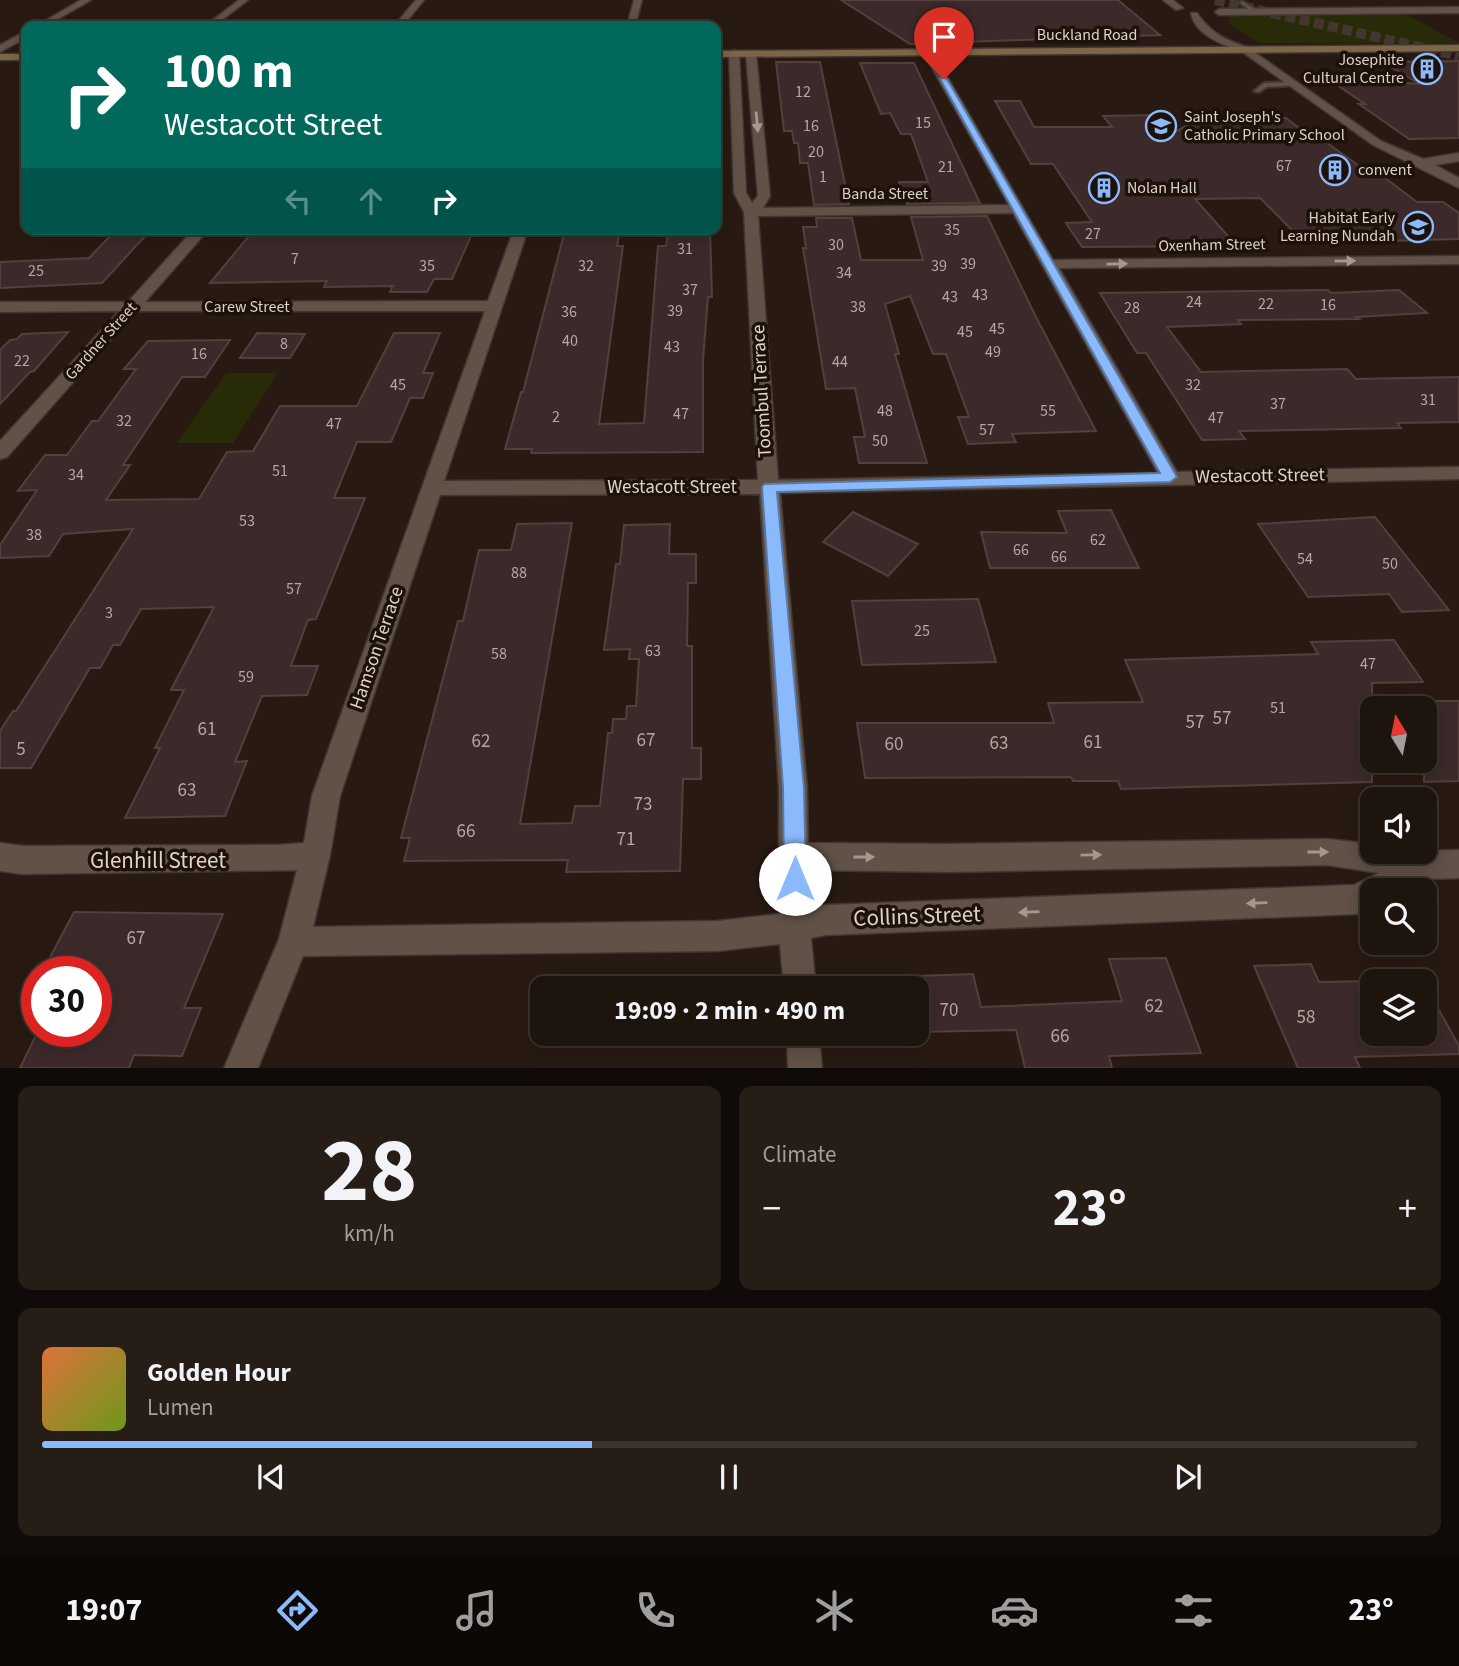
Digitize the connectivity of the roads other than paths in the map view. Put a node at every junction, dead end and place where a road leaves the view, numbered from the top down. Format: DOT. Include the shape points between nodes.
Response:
graph roads {
  1 [pos="87,0"];
  2 [pos="244,0"];
  3 [pos="420,0"];
  4 [pos="638,0"];
  5 [pos="1167,0"];
  6 [pos="1242,2"];
  7 [pos="1179,8"];
  8 [pos="1459,10"];
  9 [pos="1256,12"];
  10 [pos="1211,13"];
  11 [pos="1194,15"];
  12 [pos="49,21"];
  13 [pos="216,21"];
  14 [pos="402,21"];
  15 [pos="632,21"];
  16 [pos="1235,35"];
  17 [pos="21,37"];
  18 [pos="0,48"];
  19 [pos="1459,48"];
  20 [pos="1244,49"];
  21 [pos="928,52"];
  22 [pos="721,54"];
  23 [pos="734,54"];
  24 [pos="751,54"];
  25 [pos="0,57"];
  26 [pos="21,57"];
  27 [pos="1295,84"];
  28 [pos="1257,91"];
  29 [pos="1459,158"];
  30 [pos="1422,163"];
  31 [pos="1459,184"];
  32 [pos="1018,209"];
  33 [pos="751,212"];
  34 [pos="197,235"];
  35 [pos="519,235"];
  36 [pos="1459,260"];
  37 [pos="1053,271"];
  38 [pos="1459,273"];
  39 [pos="495,306"];
  40 [pos="0,307"];
  41 [pos="132,307"];
  42 [pos="0,453"];
  43 [pos="1459,473"];
  44 [pos="1170,477"];
  45 [pos="769,487"];
  46 [pos="431,488"];
  47 [pos="316,855"];
  48 [pos="795,856"];
  49 [pos="0,857"];
  50 [pos="1459,864"];
  51 [pos="1426,865"];
  52 [pos="1400,878"];
  53 [pos="1360,898"];
  54 [pos="794,925"];
  55 [pos="294,940"];
  56 [pos="799,976"];
  57 [pos="804,1046"];
  58 [pos="241,1068"];
  59 [pos="806,1068"];
  1 -- 12 [label="street"];
  2 -- 13 [label="street"];
  3 -- 14 [label="street"];
  4 -- 15 [label="street"];
  5 -- 7 [label="street"];
  6 -- 9 [label="lane"];
  7 -- 10 [label="street"];
  7 -- 11 [label="street"];
  8 -- 9 [label="street"];
  9 -- 10 [label="street"];
  10 -- 11 [label="street"];
  11 -- 20 [label="street" via="1205,31"];
  16 -- 20 [label="street" via="1244,41"];
  17 -- 18 [label="street"];
  19 -- 20 [label="street, Buckland Road"];
  20 -- 21 [label="street, Buckland Road"];
  20 -- 27 [label="street"];
  21 -- 24 [label="street, Buckland Road"];
  21 -- 32 [label="street"];
  22 -- 23 [label="street, Buckland Road"];
  23 -- 24 [label="street, Buckland Road"];
  23 -- 33 [label="street, Toombul Terrace" via="740,193"];
  24 -- 33 [label="street, Toombul Terrace, one-way" via="764,196"];
  25 -- 26 [label="street"];
  27 -- 28 [label="lane" via="1264,85"];
  27 -- 30 [label="street" via="1377,143"];
  29 -- 30 [label="street"];
  30 -- 31 [label="street"];
  32 -- 33 [label="street, Banda Street"];
  32 -- 37 [label="street"];
  33 -- 45 [label="street, Toombul Terrace"];
  34 -- 41 [label="street, Gardner Street"];
  35 -- 39 [label="street, Hamson Terrace"];
  37 -- 36 [label="street, Oxenham Street, one-way"];
  37 -- 38 [label="street, Oxenham Street"];
  37 -- 44 [label="street"];
  39 -- 41 [label="street, Carew Street"];
  39 -- 46 [label="street, Hamson Terrace"];
  40 -- 41 [label="street, Carew Street"];
  41 -- 42 [label="street, Gardner Street"];
  43 -- 44 [label="street, Westacott Street"];
  44 -- 45 [label="street, Westacott Street"];
  45 -- 46 [label="street, Westacott Street"];
  45 -- 48 [label="street, Toombul Terrace"];
  46 -- 47 [label="street, Hamson Terrace" via="326,796"];
  47 -- 49 [label="street, Glenhill Street" via="277,859"];
  47 -- 55 [label="street, Hamson Terrace"];
  48 -- 51 [label="street, Collins Street, one-way" via="1327,852"];
  48 -- 54 [label="street, Toombul Terrace"];
  50 -- 51 [label="street, Collins Street"];
  51 -- 52 [label="street, Collins Street"];
  53 -- 54 [label="street, Collins Street, one-way"];
  54 -- 55 [label="street, Collins Street" via="717,936"];
  54 -- 56 [label="street, Toombul Terrace"];
  55 -- 58 [label="street, Hamson Terrace"];
  57 -- 59 [label="street"];
}
